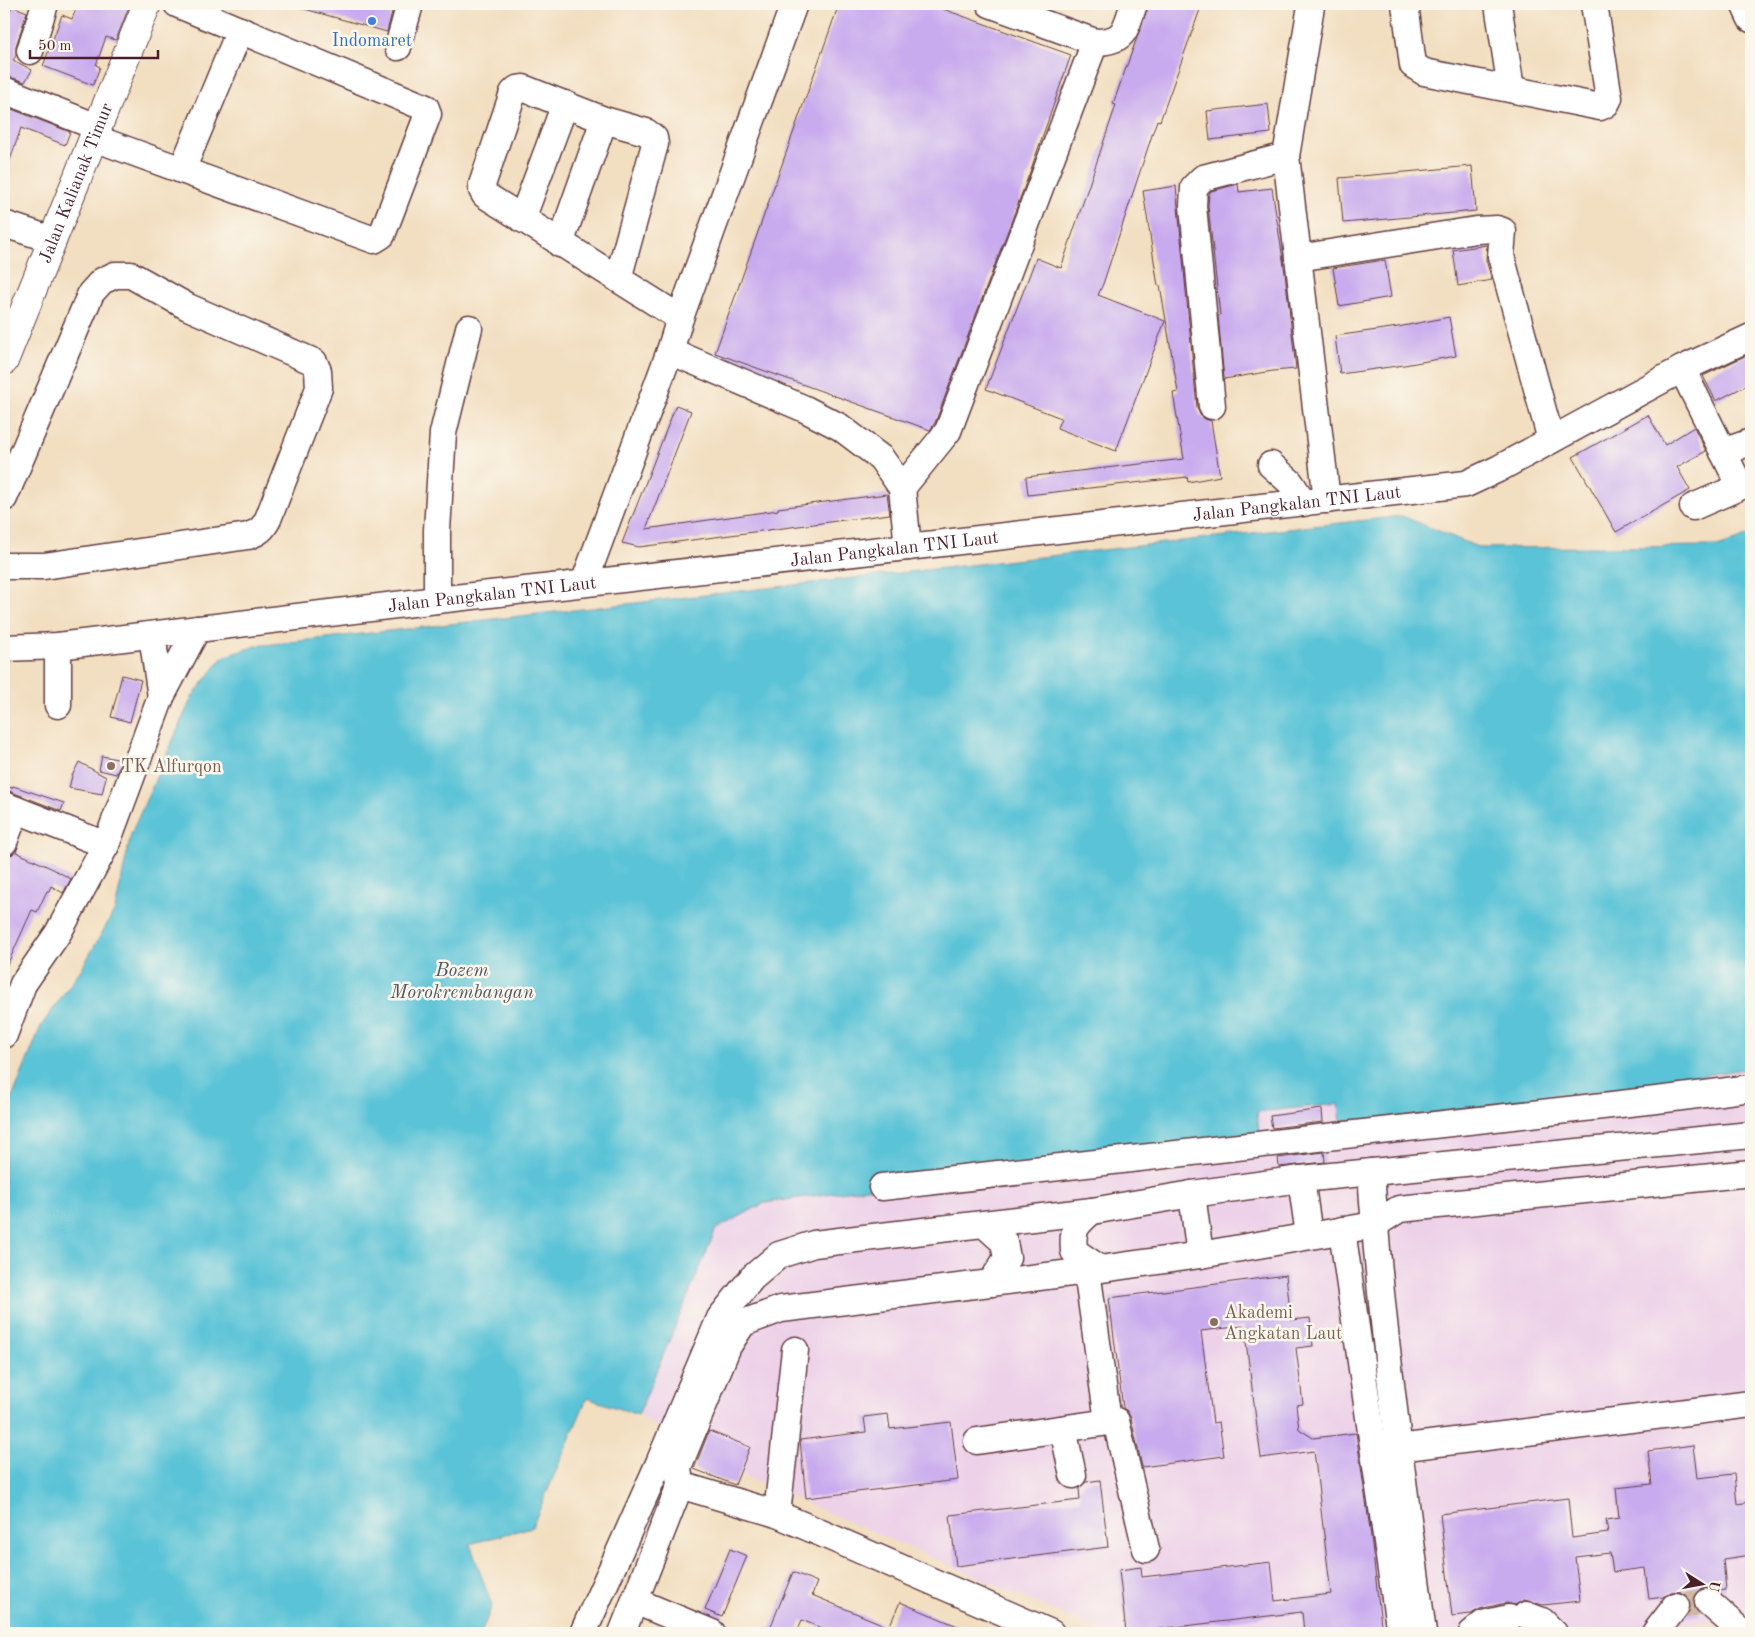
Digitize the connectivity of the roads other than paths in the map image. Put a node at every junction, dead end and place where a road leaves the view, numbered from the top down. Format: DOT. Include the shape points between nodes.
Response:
graph roads {
  1 [pos="45,4"];
  2 [pos="147,4"];
  3 [pos="177,4"];
  4 [pos="410,4"];
  5 [pos="794,4"];
  6 [pos="990,4"];
  7 [pos="1134,4"];
  8 [pos="1405,4"];
  9 [pos="1498,4"];
  10 [pos="1594,4"];
  11 [pos="1744,4"];
  12 [pos="1311,6"];
  13 [pos="1751,19"];
  14 [pos="240,30"];
  15 [pos="1095,42"];
  16 [pos="398,47"];
  17 [pos="30,51"];
  18 [pos="4,90"];
  19 [pos="1511,90"];
  20 [pos="565,104"];
  21 [pos="604,120"];
  22 [pos="95,132"];
  23 [pos="1286,156"];
  24 [pos="182,170"];
  25 [pos="522,219"];
  26 [pos="4,224"];
  27 [pos="53,240"];
  28 [pos="560,244"];
  29 [pos="1298,258"];
  30 [pos="618,279"];
  31 [pos="680,318"];
  32 [pos="12,320"];
  33 [pos="469,328"];
  34 [pos="1751,337"];
  35 [pos="670,351"];
  36 [pos="4,361"];
  37 [pos="1682,369"];
  38 [pos="1212,406"];
  39 [pos="1551,440"];
  40 [pos="1751,442"];
  41 [pos="1723,452"];
  42 [pos="1271,465"];
  43 [pos="1746,484"];
  44 [pos="902,488"];
  45 [pos="4,498"];
  46 [pos="1316,501"];
  47 [pos="1693,507"];
  48 [pos="908,547"];
  49 [pos="4,566"];
  50 [pos="584,584"];
  51 [pos="437,600"];
  52 [pos="197,629"];
  53 [pos="152,635"];
  54 [pos="58,646"];
  55 [pos="4,648"];
  56 [pos="161,697"];
  57 [pos="58,705"];
  58 [pos="10,807"];
  59 [pos="4,842"];
  60 [pos="106,845"];
  61 [pos="14,979"];
  62 [pos="4,1035"];
  63 [pos="1751,1088"];
  64 [pos="1751,1134"];
  65 [pos="1371,1172"];
  66 [pos="1751,1172"];
  67 [pos="1301,1179"];
  68 [pos="882,1187"];
  69 [pos="1192,1194"];
  70 [pos="1092,1211"];
  71 [pos="985,1225"];
  72 [pos="1374,1225"];
  73 [pos="1342,1230"];
  74 [pos="1310,1235"];
  75 [pos="1200,1255"];
  76 [pos="1093,1270"];
  77 [pos="757,1274"];
  78 [pos="991,1284"];
  79 [pos="780,1309"];
  80 [pos="794,1350"];
  81 [pos="1751,1404"];
  82 [pos="1108,1422"];
  83 [pos="1063,1429"];
  84 [pos="977,1441"];
  85 [pos="1399,1448"];
  86 [pos="1374,1452"];
  87 [pos="672,1472"];
  88 [pos="1073,1475"];
  89 [pos="777,1514"];
  90 [pos="1146,1549"];
  91 [pos="596,1601"];
  92 [pos="1708,1602"];
  93 [pos="1676,1606"];
  94 [pos="629,1617"];
  95 [pos="583,1633"];
  96 [pos="712,1633"];
  97 [pos="1051,1633"];
  98 [pos="1400,1633"];
  99 [pos="1423,1633"];
  100 [pos="1472,1633"];
  101 [pos="1554,1633"];
  102 [pos="1655,1633"];
  103 [pos="1742,1633"];
  1 -- 17 [label="street"];
  2 -- 22 [label="highway, Jalan Kalianak Timur"];
  3 -- 14 [label="street"];
  4 -- 16 [label="street"];
  5 -- 31 [label="street"];
  6 -- 15 [label="street"];
  7 -- 15 [label="street" via="1124,32 1110,42"];
  8 -- 19 [label="street" via="1413,65 1424,72"];
  9 -- 19 [label="street"];
  10 -- 19 [label="street" via="1610,98 1606,104 1600,107"];
  11 -- 13 [label="street"];
  12 -- 23 [label="street"];
  14 -- 24 [label="street"];
  14 -- 24 [label="street" via="426,108 428,114 382,235 374,240"];
  15 -- 44 [label="street" via="948,431"];
  18 -- 22 [label="street"];
  20 -- 21 [label="street"];
  20 -- 25 [label="street"];
  20 -- 25 [label="street" via="523,88 513,93 482,190"];
  21 -- 28 [label="street"];
  21 -- 30 [label="street" via="646,132 654,138 655,144"];
  22 -- 24 [label="street"];
  22 -- 27 [label="highway, Jalan Kalianak Timur"];
  23 -- 29 [label="street"];
  23 -- 38 [label="street" via="1203,178 1194,187 1193,206"];
  25 -- 28 [label="street"];
  26 -- 27 [label="street"];
  27 -- 32 [label="highway, Jalan Kalianak Timur"];
  28 -- 30 [label="street"];
  29 -- 39 [label="street" via="1476,230 1503,231 1501,256"];
  29 -- 46 [label="street"];
  30 -- 31 [label="street"];
  31 -- 35 [label="street"];
  32 -- 36 [label="highway, Jalan Kalianak Timur"];
  33 -- 51 [label="street" via="443,433 437,530"];
  34 -- 37 [label="street, Jalan Pangkalan TNI Laut"];
  35 -- 44 [label="street" via="840,427 881,458"];
  35 -- 50 [label="street"];
  37 -- 39 [label="street, Jalan Pangkalan TNI Laut"];
  37 -- 41 [label="street"];
  39 -- 46 [label="street, Jalan Pangkalan TNI Laut" via="1466,484"];
  40 -- 41 [label="street"];
  41 -- 43 [label="street"];
  42 -- 46 [label="street"];
  43 -- 47 [label="street"];
  44 -- 48 [label="street"];
  45 -- 49 [label="street" via="91,292 102,281 115,275 131,275 188,307 314,362 318,371 319,388 268,519 258,532 44,566"];
  46 -- 48 [label="street, Jalan Pangkalan TNI Laut"];
  48 -- 50 [label="street, Jalan Pangkalan TNI Laut"];
  50 -- 51 [label="street, Jalan Pangkalan TNI Laut"];
  51 -- 52 [label="street, Jalan Pangkalan TNI Laut"];
  52 -- 53 [label="street, Jalan Pangkalan TNI Laut"];
  52 -- 56 [label="street"];
  53 -- 54 [label="street, Jalan Pangkalan TNI Laut"];
  53 -- 56 [label="street"];
  54 -- 55 [label="street, Jalan Pangkalan TNI Laut"];
  54 -- 57 [label="street"];
  56 -- 60 [label="street"];
  58 -- 59 [label="street"];
  58 -- 60 [label="street"];
  60 -- 61 [label="street" via="58,933"];
  61 -- 62 [label="street"];
  63 -- 68 [label="street"];
  64 -- 65 [label="street"];
  65 -- 67 [label="street"];
  65 -- 72 [label="street"];
  66 -- 72 [label="street" via="1399,1209"];
  67 -- 69 [label="street"];
  67 -- 74 [label="street"];
  69 -- 70 [label="street"];
  69 -- 75 [label="street"];
  70 -- 71 [label="street"];
  70 -- 76 [label="street" via="1078,1222 1073,1238 1074,1251"];
  71 -- 77 [label="street" via="814,1244 779,1255"];
  71 -- 78 [label="street" via="1004,1242 1007,1258"];
  72 -- 73 [label="street"];
  72 -- 85 [label="street"];
  73 -- 74 [label="street"];
  73 -- 86 [label="street"];
  74 -- 75 [label="street"];
  75 -- 76 [label="street"];
  76 -- 78 [label="street"];
  76 -- 82 [label="street"];
  77 -- 79 [label="street" via="758,1296 765,1306"];
  77 -- 87 [label="street" via="720,1318"];
  78 -- 79 [label="street"];
  79 -- 87 [label="street" via="743,1323 728,1346"];
  80 -- 89 [label="street"];
  81 -- 85 [label="street"];
  82 -- 83 [label="street"];
  82 -- 90 [label="street" via="1116,1421"];
  83 -- 84 [label="street"];
  83 -- 88 [label="street"];
  85 -- 86 [label="street"];
  85 -- 99 [label="street"];
  86 -- 98 [label="street"];
  87 -- 89 [label="street"];
  87 -- 91 [label="street"];
  87 -- 94 [label="street"];
  89 -- 97 [label="street"];
  91 -- 94 [label="street"];
  91 -- 95 [label="street"];
  92 -- 103 [label="street"];
  93 -- 102 [label="street"];
  94 -- 96 [label="street"];
  100 -- 101 [label="street" via="1483,1624 1518,1617 1542,1621"];
}
